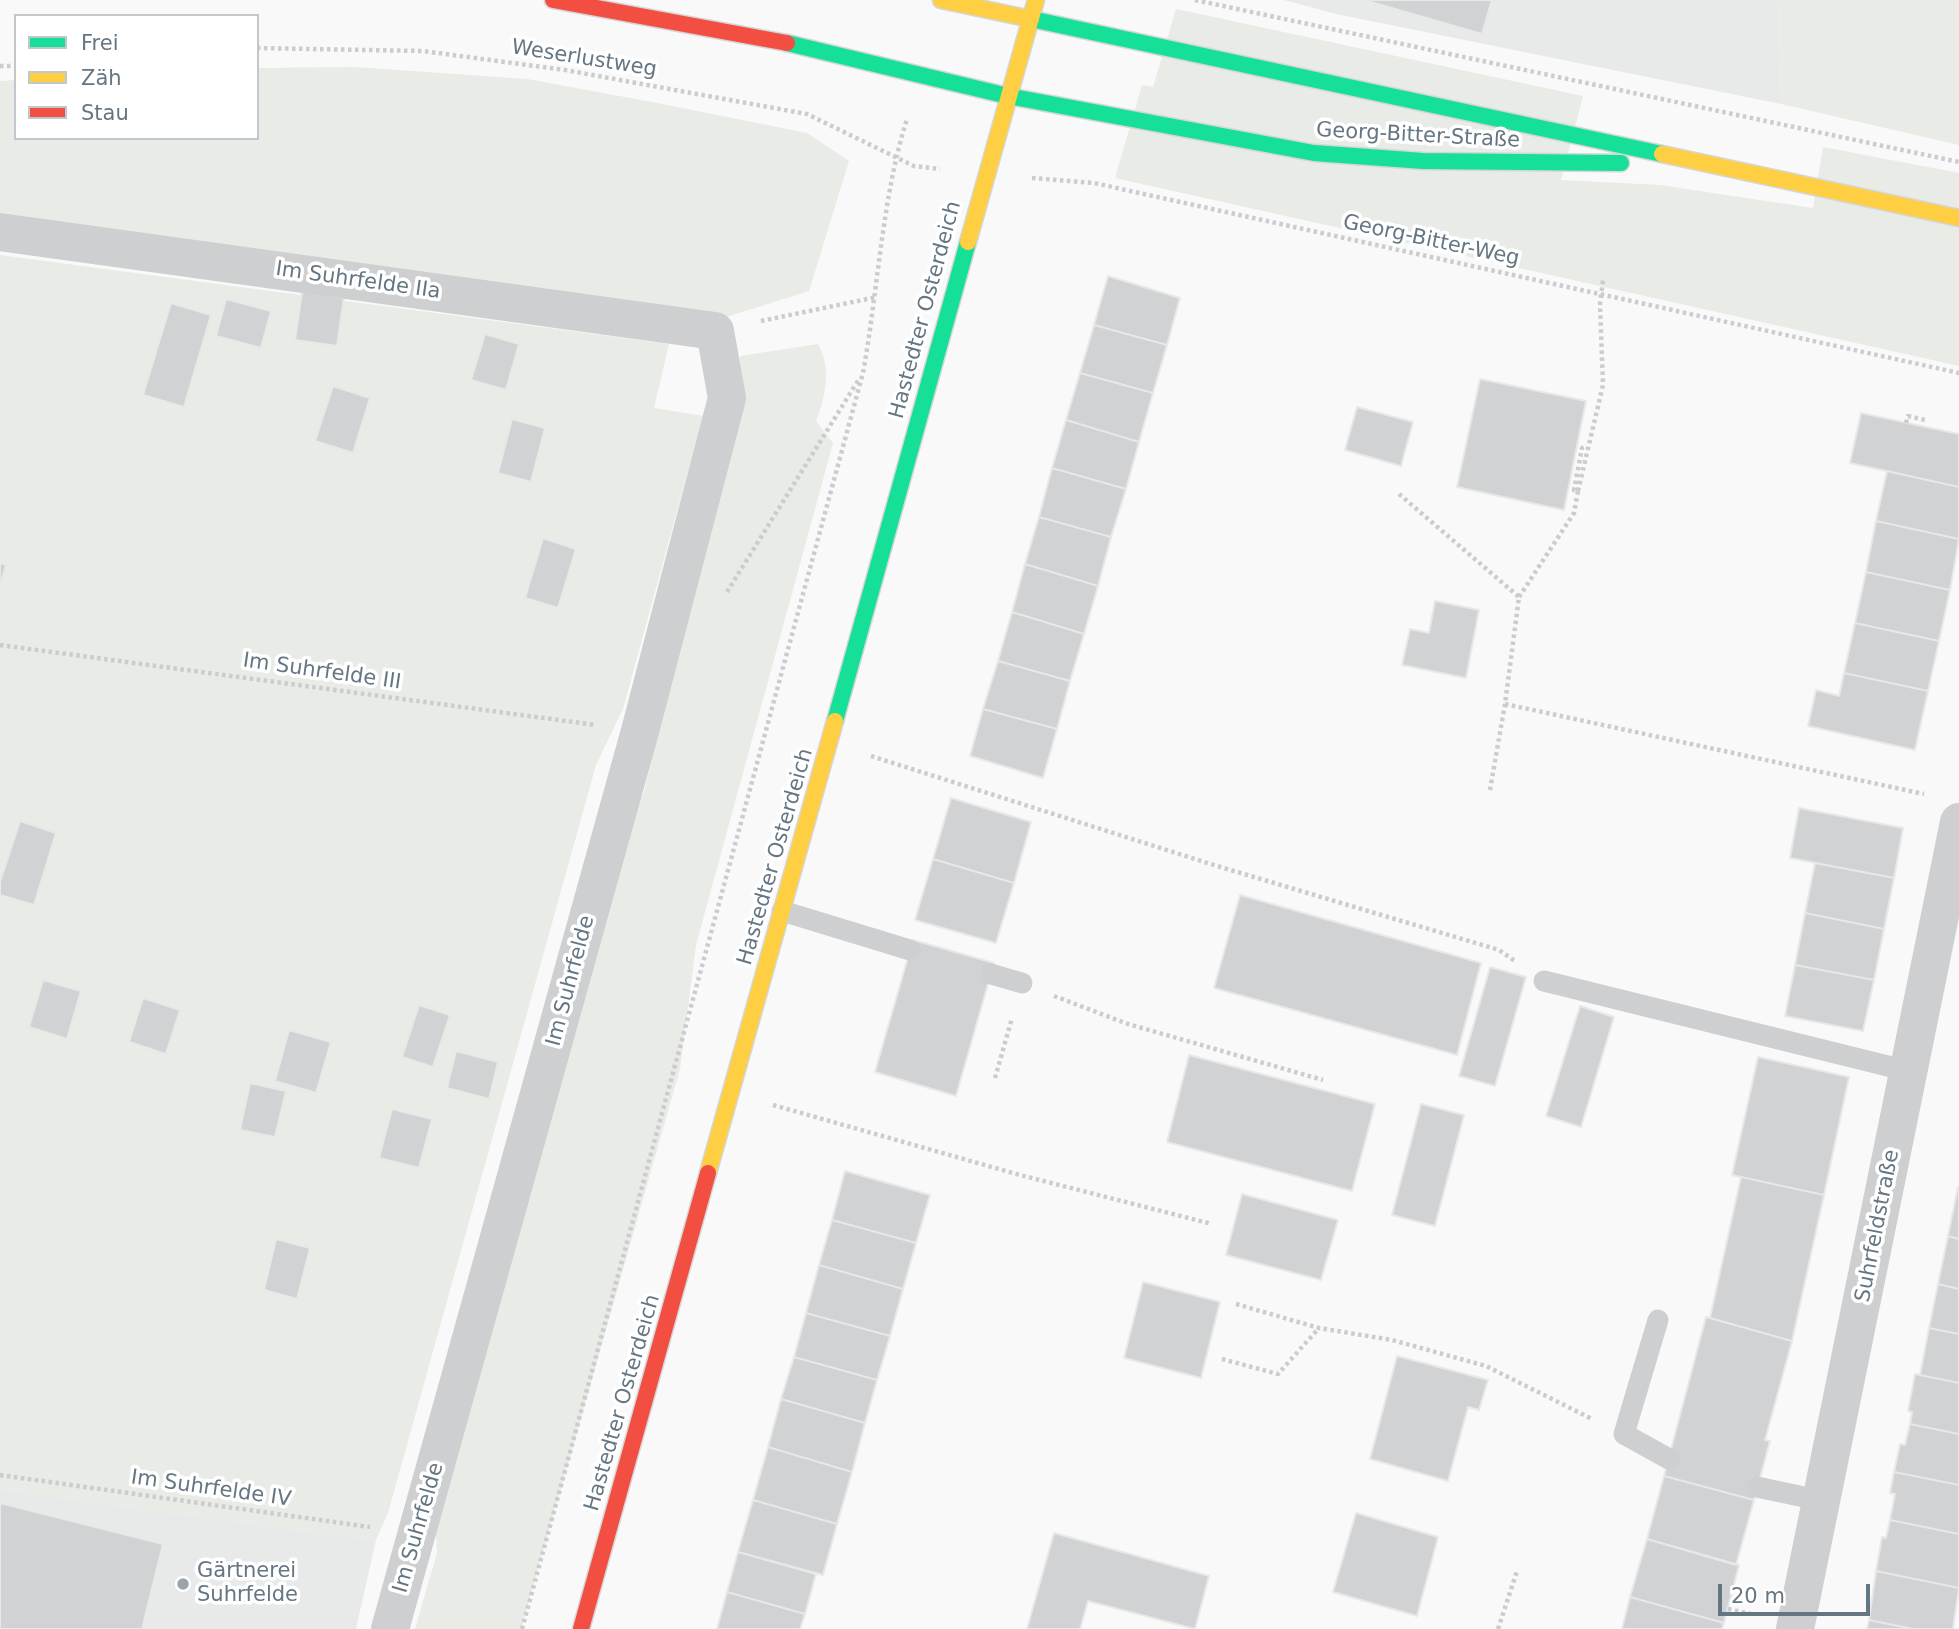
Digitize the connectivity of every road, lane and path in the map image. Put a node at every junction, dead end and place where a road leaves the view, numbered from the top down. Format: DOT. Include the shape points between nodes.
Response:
graph roads {
  1 [pos="554,0"];
  2 [pos="941,0"];
  3 [pos="1036,0"];
  4 [pos="1195,0"];
  5 [pos="1031,19"];
  6 [pos="259,48"];
  7 [pos="1008,96"];
  8 [pos="895,157"];
  9 [pos="1959,162"];
  10 [pos="1704,163"];
  11 [pos="985,175"];
  12 [pos="1959,218"];
  13 [pos="0,232"];
  14 [pos="1603,280"];
  15 [pos="1600,295"];
  16 [pos="877,297"];
  17 [pos="715,331"];
  18 [pos="863,373"];
  19 [pos="1959,373"];
  20 [pos="1925,420"];
  21 [pos="1906,423"];
  22 [pos="1577,446"];
  23 [pos="1578,491"];
  24 [pos="1399,494"];
  25 [pos="1519,597"];
  26 [pos="719,604"];
  27 [pos="0,645"];
  28 [pos="1505,704"];
  29 [pos="640,731"];
  30 [pos="830,744"];
  31 [pos="1490,790"];
  32 [pos="1946,809"];
  33 [pos="782,911"];
  34 [pos="910,950"];
  35 [pos="991,974"];
  36 [pos="1544,981"];
  37 [pos="1022,983"];
  38 [pos="1908,1071"];
  39 [pos="995,1078"];
  40 [pos="1323,1080"];
  41 [pos="732,1094"];
  42 [pos="1212,1224"];
  43 [pos="1236,1304"];
  44 [pos="1658,1320"];
  45 [pos="1319,1328"];
  46 [pos="1222,1359"];
  47 [pos="1624,1434"];
  48 [pos="1669,1460"];
  49 [pos="0,1475"];
  50 [pos="1757,1487"];
  51 [pos="1824,1500"];
  52 [pos="418,1534"];
  53 [pos="1517,1571"];
  54 [pos="1728,1609"];
  55 [pos="1750,1614"];
  56 [pos="390,1629"];
  57 [pos="522,1629"];
  58 [pos="581,1629"];
  59 [pos="1498,1629"];
  60 [pos="1795,1629"];
  1 -- 7 [label="main road, Georg-Bitter-Straße" via="754,35"];
  2 -- 5 [label="main road, Georg-Bitter-Straße"];
  3 -- 5 [label="main road, Hastedter Osterdeich"];
  4 -- 9 [label="path"];
  5 -- 7 [label="main road, Hastedter Osterdeich"];
  5 -- 10 [label="main road, Georg-Bitter-Straße"];
  6 -- 8 [label="path, Weserlustweg" via="423,51 565,70 807,114"];
  7 -- 10 [label="main road, Georg-Bitter-Straße" via="1314,153 1423,161"];
  7 -- 11 [label="main road, Hastedter Osterdeich"];
  8 -- 11 [label="path, Georg-Bitter-Weg" via="914,166"];
  8 -- 16 [label="path"];
  10 -- 12 [label="main road, Georg-Bitter-Straße"];
  11 -- 15 [label="path, Georg-Bitter-Weg" via="1094,183"];
  11 -- 30 [label="main road, Hastedter Osterdeich"];
  13 -- 17 [label="street, Im Suhrfelde IIa"];
  14 -- 15 [label="path"];
  15 -- 19 [label="path, Georg-Bitter-Weg"];
  15 -- 23 [label="path" via="1603,384"];
  16 -- 17 [label="path"];
  16 -- 18 [label="path"];
  17 -- 29 [label="street, Im Suhrfelde" via="727,398"];
  18 -- 26 [label="path"];
  18 -- 57 [label="path"];
  20 -- 21 [label="path" via="1908,416"];
  22 -- 23 [label="path" via="1582,448 1574,490"];
  23 -- 25 [label="path" via="1574,513"];
  24 -- 25 [label="path"];
  25 -- 28 [label="path"];
  27 -- 29 [label="path, Im Suhrfelde III"];
  28 -- 31 [label="path"];
  28 -- 32 [label="path"];
  29 -- 52 [label="street, Im Suhrfelde"];
  30 -- 33 [label="main road, Hastedter Osterdeich"];
  30 -- 36 [label="path" via="1499,950"];
  32 -- 38 [label="street, Suhrfeldstraße"];
  33 -- 34 [label="lane"];
  33 -- 41 [label="main road, Hastedter Osterdeich"];
  35 -- 37 [label="lane"];
  36 -- 38 [label="lane"];
  37 -- 39 [label="path"];
  37 -- 40 [label="path" via="1128,1024"];
  38 -- 51 [label="street, Suhrfeldstraße"];
  41 -- 42 [label="path"];
  41 -- 58 [label="main road, Hastedter Osterdeich"];
  43 -- 45 [label="path"];
  44 -- 47 [label="lane"];
  45 -- 46 [label="path" via="1278,1374"];
  45 -- 47 [label="path" via="1392,1340 1486,1366"];
  47 -- 48 [label="lane"];
  49 -- 52 [label="path, Im Suhrfelde IV"];
  50 -- 51 [label="lane"];
  51 -- 60 [label="street, Suhrfeldstraße"];
  52 -- 56 [label="street, Im Suhrfelde"];
  53 -- 59 [label="path"];
  54 -- 55 [label="path"];
}
